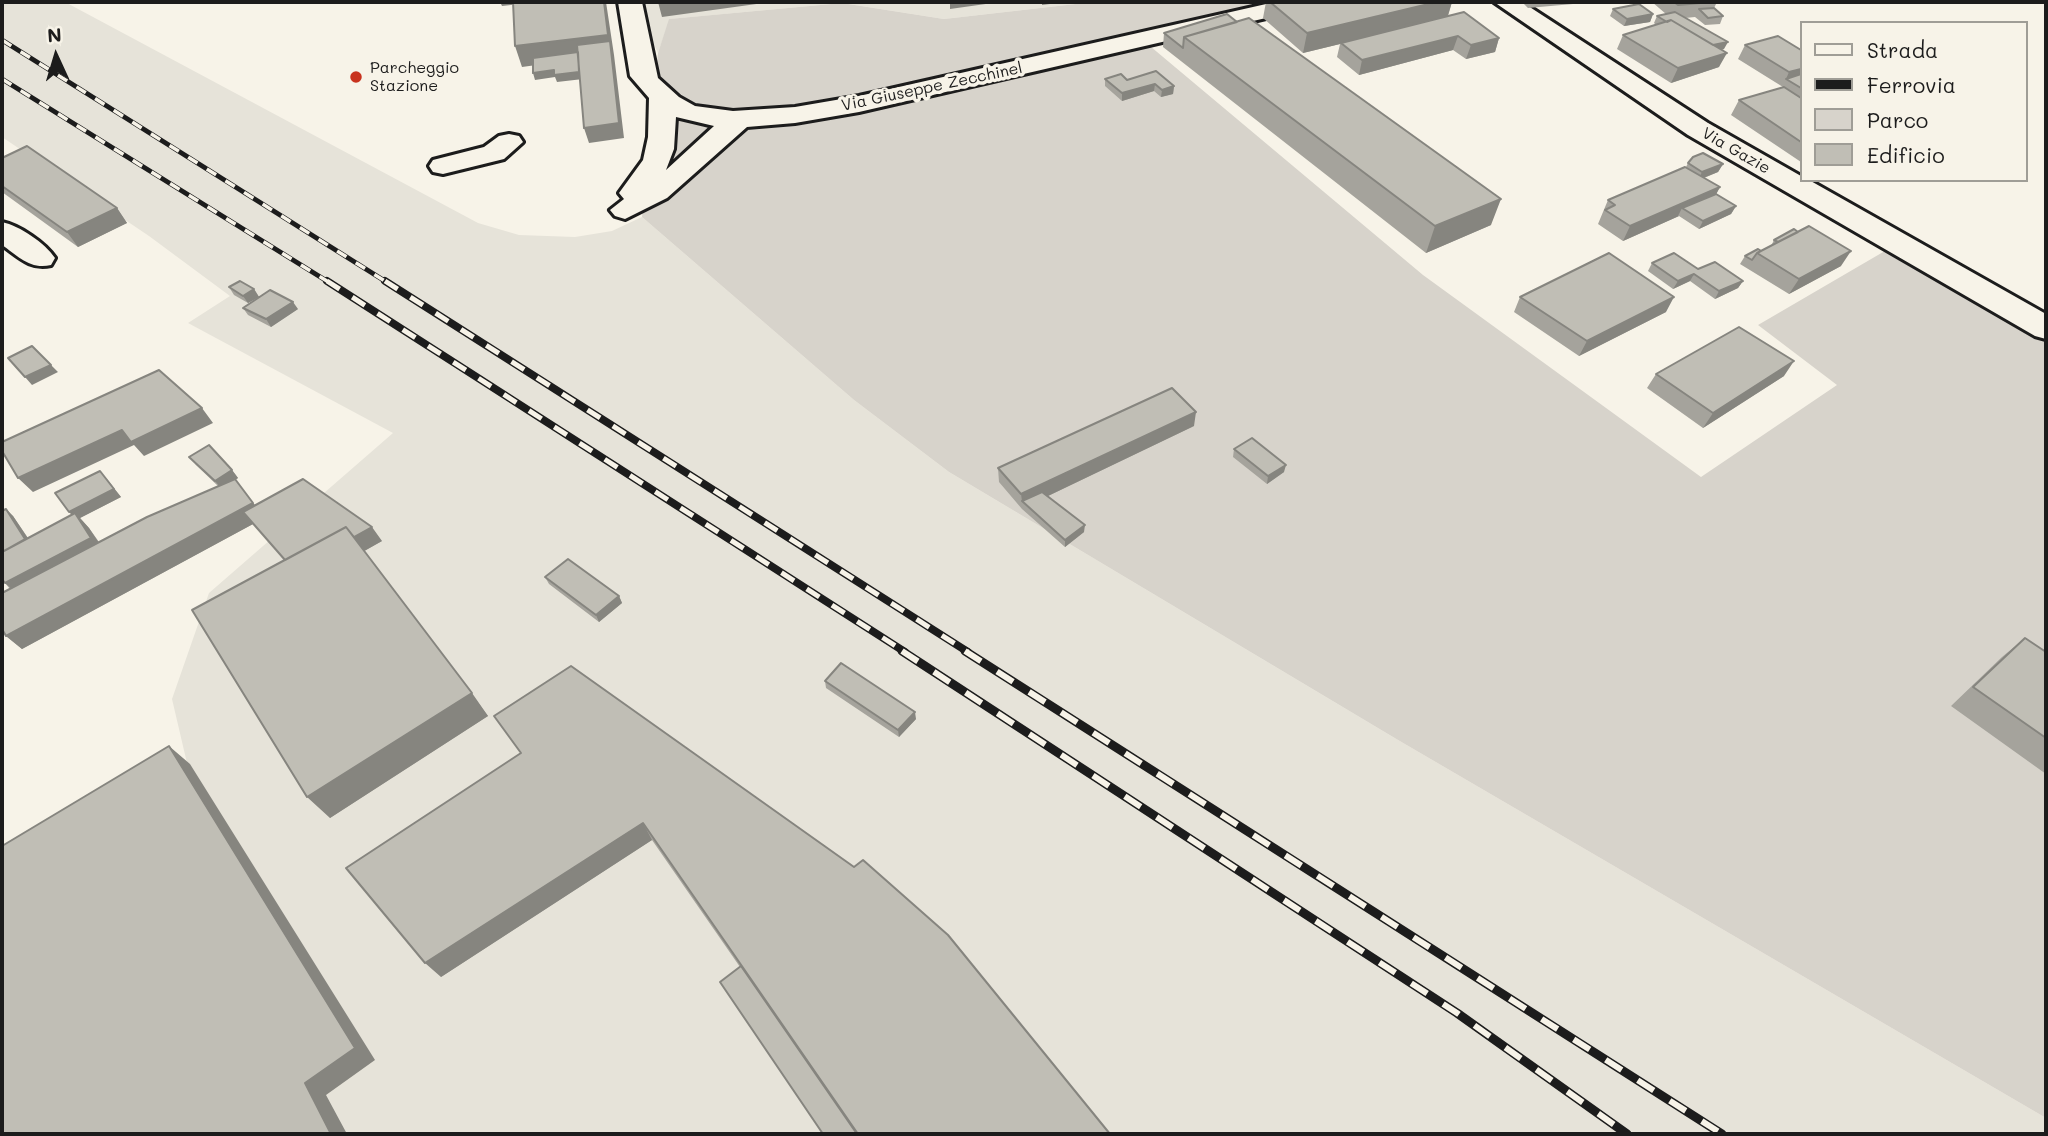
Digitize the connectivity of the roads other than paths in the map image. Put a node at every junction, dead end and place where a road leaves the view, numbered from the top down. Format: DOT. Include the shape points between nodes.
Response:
graph roads {
  1 [pos="630,2"];
  2 [pos="1305,2"];
  3 [pos="1506,2"];
  4 [pos="662,96"];
  5 [pos="740,119"];
  6 [pos="509,142"];
  7 [pos="443,166"];
  8 [pos="2,231"];
  9 [pos="40,258"];
  10 [pos="2046,328"];
  1 -- 4 [label="street, Via Giuseppe Zecchinel" via="643,76"];
  2 -- 5 [label="street, Via Giuseppe Zecchinel" via="900,95"];
  3 -- 10 [label="street, Via Gazie" via="1698,129"];
  4 -- 5 [label="street, Via Giuseppe Zecchinel" via="700,117"];
  4 -- 5 [label="street" via="663,143 657,163 620,204 660,192 686,163"];
  6 -- 7 [label="street" via="494,153"];
  8 -- 9 [label="street"];
}
